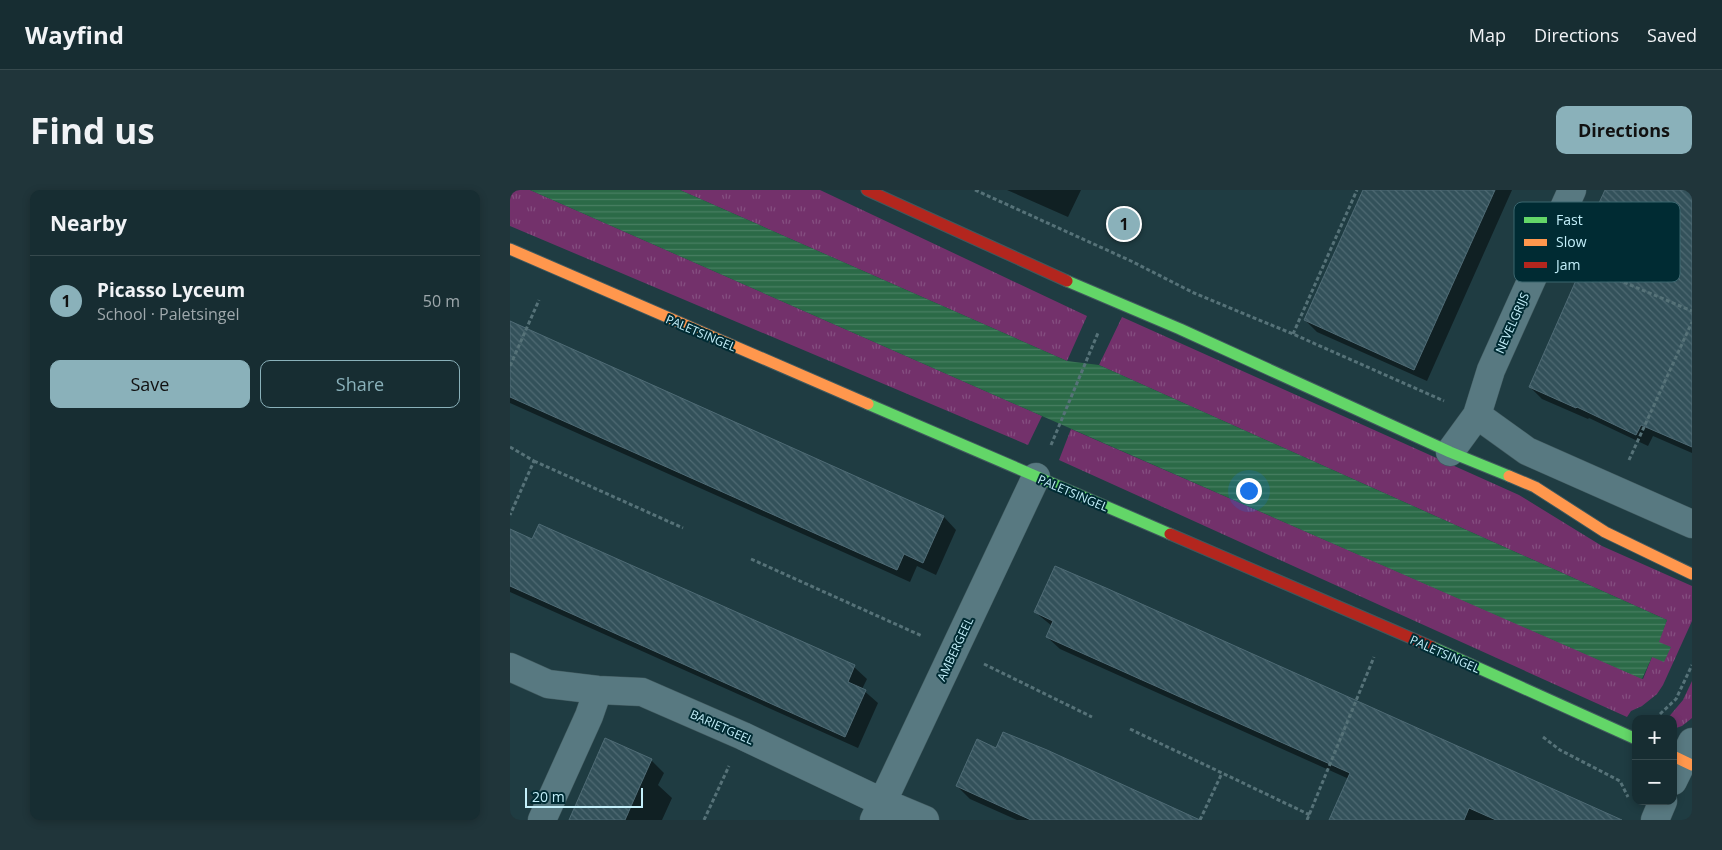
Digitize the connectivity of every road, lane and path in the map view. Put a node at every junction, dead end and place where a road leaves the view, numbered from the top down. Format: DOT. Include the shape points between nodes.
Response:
graph roads {
  1 [pos="867,190"];
  2 [pos="975,190"];
  3 [pos="1357,190"];
  4 [pos="1572,190"];
  5 [pos="1567,202"];
  6 [pos="510,249"];
  7 [pos="553,269"];
  8 [pos="1531,282"];
  9 [pos="1624,282"];
  10 [pos="1692,311"];
  11 [pos="1692,322"];
  12 [pos="1098,334"];
  13 [pos="1293,334"];
  14 [pos="510,366"];
  15 [pos="1477,415"];
  16 [pos="1052,443"];
  17 [pos="510,448"];
  18 [pos="1450,452"];
  19 [pos="534,461"];
  20 [pos="1036,477"];
  21 [pos="1616,490"];
  22 [pos="510,515"];
  23 [pos="1692,524"];
  24 [pos="683,528"];
  25 [pos="1692,574"];
  26 [pos="1387,627"];
  27 [pos="1692,665"];
  28 [pos="510,667"];
  29 [pos="598,690"];
  30 [pos="1657,715"];
  31 [pos="1130,729"];
  32 [pos="743,736"];
  33 [pos="1632,737"];
  34 [pos="1222,773"];
  35 [pos="1661,805"];
  36 [pos="878,811"];
  37 [pos="1310,815"];
  38 [pos="542,820"];
  39 [pos="704,820"];
  40 [pos="925,820"];
  41 [pos="1200,820"];
  42 [pos="1308,820"];
  43 [pos="1655,820"];
  1 -- 18 [label="street"];
  2 -- 13 [label="path" via="1194,293"];
  3 -- 13 [label="path"];
  4 -- 5 [label="street, NEVELGRIJS"];
  6 -- 7 [label="street, PALETSINGEL"];
  7 -- 14 [label="path"];
  7 -- 20 [label="street, PALETSINGEL"];
  8 -- 15 [label="street, NEVELGRIJS" via="1491,370"];
  9 -- 10 [label="path"];
  11 -- 21 [label="path"];
  12 -- 16 [label="path"];
  13 -- 15 [label="path"];
  15 -- 18 [label="street, NEVELGRIJS"];
  15 -- 21 [label="street" via="1527,451"];
  17 -- 19 [label="path"];
  18 -- 25 [label="street" via="1534,487 1605,532"];
  19 -- 22 [label="path"];
  19 -- 24 [label="path"];
  20 -- 26 [label="street, PALETSINGEL"];
  20 -- 36 [label="street, AMBERGEEL"];
  21 -- 23 [label="street"];
  26 -- 33 [label="street, PALETSINGEL"];
  26 -- 37 [label="path"];
  27 -- 30 [label="path" via="1676,700"];
  28 -- 29 [label="street, BARIETGEEL" via="548,684"];
  29 -- 32 [label="street, BARIETGEEL" via="642,692"];
  29 -- 38 [label="street"];
  31 -- 34 [label="path"];
  32 -- 36 [label="street, BARIETGEEL"];
  32 -- 39 [label="path"];
  34 -- 37 [label="path"];
  34 -- 41 [label="path"];
  35 -- 43 [label="street"];
  36 -- 40 [label="street, BARIETGEEL"];
  37 -- 42 [label="path"];
}
